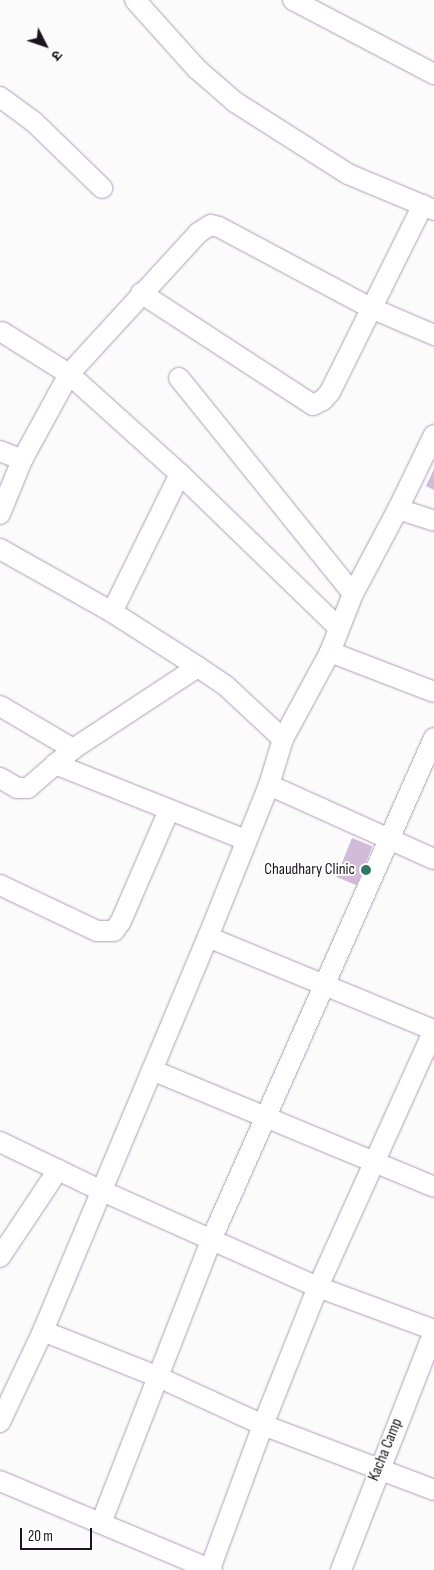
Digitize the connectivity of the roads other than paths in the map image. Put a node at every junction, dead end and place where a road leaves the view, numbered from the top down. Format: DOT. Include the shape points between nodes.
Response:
graph roads {
  1 [pos="135,0"];
  2 [pos="293,0"];
  3 [pos="434,74"];
  4 [pos="0,97"];
  5 [pos="102,188"];
  6 [pos="428,208"];
  7 [pos="141,292"];
  8 [pos="371,308"];
  9 [pos="2,332"];
  10 [pos="434,336"];
  11 [pos="69,374"];
  12 [pos="179,378"];
  13 [pos="434,435"];
  14 [pos="0,451"];
  15 [pos="22,460"];
  16 [pos="180,474"];
  17 [pos="398,509"];
  18 [pos="0,514"];
  19 [pos="434,521"];
  20 [pos="0,549"];
  21 [pos="353,594"];
  22 [pos="112,612"];
  23 [pos="338,627"];
  24 [pos="330,652"];
  25 [pos="198,667"];
  26 [pos="434,692"];
  27 [pos="0,706"];
  28 [pos="434,738"];
  29 [pos="284,739"];
  30 [pos="73,750"];
  31 [pos="55,764"];
  32 [pos="0,778"];
  33 [pos="269,785"];
  34 [pos="169,810"];
  35 [pos="389,838"];
  36 [pos="246,840"];
  37 [pos="434,858"];
  38 [pos="0,885"];
  39 [pos="208,937"];
  40 [pos="323,986"];
  41 [pos="434,1030"];
  42 [pos="152,1070"];
  43 [pos="266,1118"];
  44 [pos="0,1142"];
  45 [pos="375,1162"];
  46 [pos="58,1170"];
  47 [pos="434,1187"];
  48 [pos="102,1191"];
  49 [pos="212,1238"];
  50 [pos="0,1257"];
  51 [pos="318,1287"];
  52 [pos="43,1331"];
  53 [pos="434,1331"];
  54 [pos="156,1376"];
  55 [pos="0,1422"];
  56 [pos="263,1425"];
  57 [pos="379,1468"];
  58 [pos="0,1481"];
  59 [pos="434,1490"];
  60 [pos="101,1523"];
  61 [pos="182,1564"];
  62 [pos="211,1570"];
  63 [pos="341,1570"];
  1 -- 6 [label="street" via="197,69 235,102 348,174"];
  2 -- 3 [label="street"];
  4 -- 5 [label="street" via="34,122"];
  6 -- 8 [label="street"];
  7 -- 8 [label="street" via="198,233 211,225 219,226"];
  7 -- 8 [label="street" via="312,405 330,392"];
  7 -- 11 [label="street"];
  8 -- 10 [label="street"];
  9 -- 11 [label="street"];
  11 -- 15 [label="street"];
  11 -- 16 [label="street"];
  12 -- 21 [label="street"];
  13 -- 17 [label="street"];
  14 -- 15 [label="street"];
  15 -- 18 [label="street"];
  16 -- 22 [label="street"];
  16 -- 23 [label="street"];
  17 -- 19 [label="street"];
  17 -- 21 [label="street"];
  20 -- 22 [label="street"];
  21 -- 23 [label="street"];
  22 -- 25 [label="street"];
  23 -- 24 [label="street"];
  24 -- 26 [label="street"];
  24 -- 29 [label="street"];
  25 -- 29 [label="street" via="226,686"];
  25 -- 30 [label="street"];
  27 -- 30 [label="street"];
  28 -- 35 [label="street"];
  29 -- 33 [label="street"];
  30 -- 31 [label="street"];
  31 -- 32 [label="street" via="28,788 17,788"];
  31 -- 34 [label="street"];
  33 -- 35 [label="street"];
  33 -- 36 [label="street"];
  34 -- 36 [label="street"];
  34 -- 38 [label="street" via="114,931 97,931"];
  35 -- 37 [label="street"];
  35 -- 40 [label="street"];
  36 -- 39 [label="street"];
  39 -- 40 [label="street"];
  39 -- 42 [label="street"];
  40 -- 41 [label="street"];
  40 -- 43 [label="street"];
  41 -- 45 [label="street"];
  42 -- 43 [label="street"];
  42 -- 48 [label="street"];
  43 -- 45 [label="street"];
  43 -- 49 [label="street"];
  44 -- 46 [label="street"];
  45 -- 47 [label="street"];
  45 -- 51 [label="street"];
  46 -- 48 [label="street"];
  46 -- 50 [label="street"];
  48 -- 49 [label="street"];
  48 -- 52 [label="street"];
  49 -- 51 [label="street"];
  49 -- 54 [label="street"];
  51 -- 53 [label="street"];
  51 -- 56 [label="street"];
  52 -- 54 [label="street"];
  52 -- 55 [label="street"];
  53 -- 57 [label="street, Kacha Camp"];
  54 -- 56 [label="street"];
  54 -- 60 [label="street"];
  56 -- 57 [label="street"];
  56 -- 62 [label="street"];
  57 -- 59 [label="street"];
  57 -- 63 [label="street, Kacha Camp"];
  58 -- 60 [label="street"];
  60 -- 61 [label="street"];
  61 -- 62 [label="street"];
}
